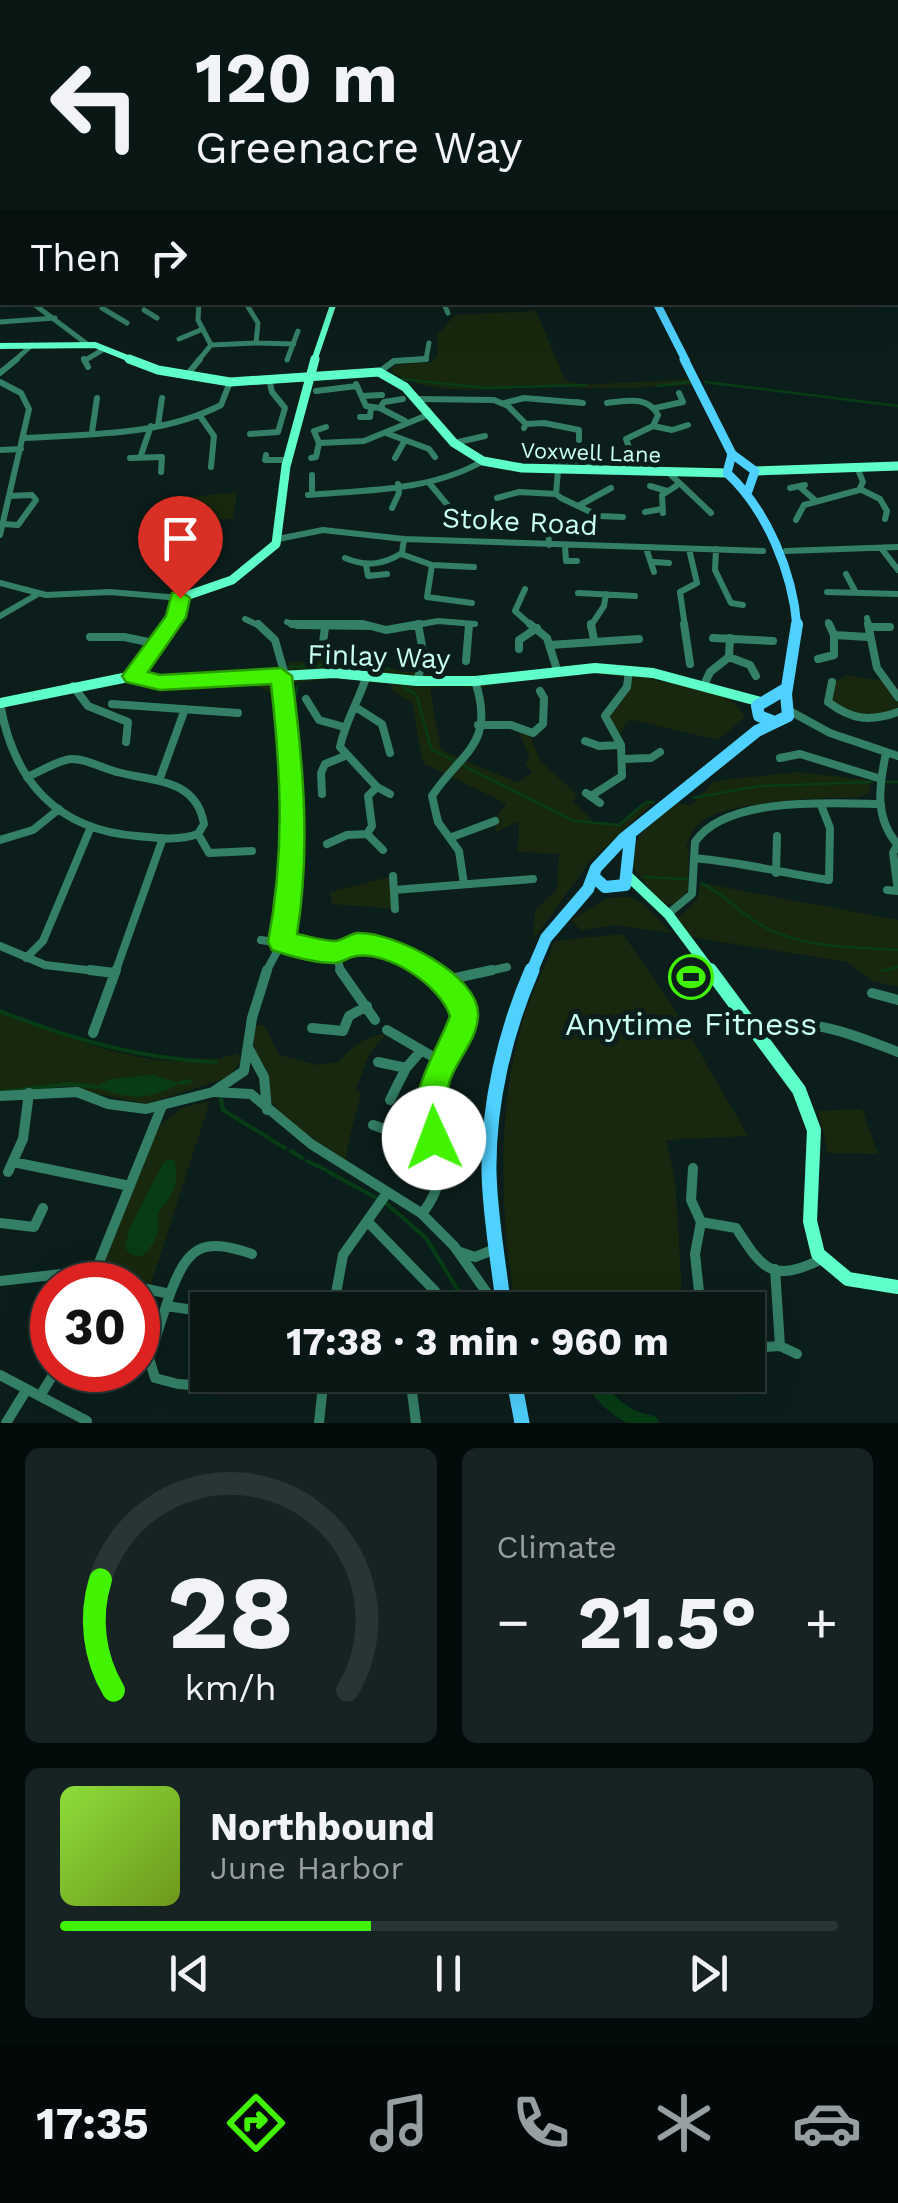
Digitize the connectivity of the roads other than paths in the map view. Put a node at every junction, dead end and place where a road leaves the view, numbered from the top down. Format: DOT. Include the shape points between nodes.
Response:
graph roads {
  1 [pos="36,305"];
  2 [pos="43,305"];
  3 [pos="114,305"];
  4 [pos="199,305"];
  5 [pos="247,305"];
  6 [pos="333,305"];
  7 [pos="444,305"];
  8 [pos="658,305"];
  9 [pos="39,307"];
  10 [pos="147,310"];
  11 [pos="448,314"];
  12 [pos="55,318"];
  13 [pos="157,318"];
  14 [pos="0,322"];
  15 [pos="127,323"];
  16 [pos="204,329"];
  17 [pos="298,331"];
  18 [pos="180,339"];
  19 [pos="430,342"];
  20 [pos="87,344"];
  21 [pos="256,344"];
  22 [pos="294,344"];
  23 [pos="32,345"];
  24 [pos="211,345"];
  25 [pos="0,346"];
  26 [pos="110,349"];
  27 [pos="287,360"];
  28 [pos="88,367"];
  29 [pos="379,372"];
  30 [pos="0,373"];
  31 [pos="310,375"];
  32 [pos="186,376"];
  33 [pos="269,379"];
  34 [pos="0,382"];
  35 [pos="230,382"];
  36 [pos="316,391"];
  37 [pos="382,394"];
  38 [pos="679,394"];
  39 [pos="362,396"];
  40 [pos="97,398"];
  41 [pos="162,398"];
  42 [pos="457,398"];
  43 [pos="403,399"];
  44 [pos="418,399"];
  45 [pos="576,402"];
  46 [pos="505,403"];
  47 [pos="606,403"];
  48 [pos="371,407"];
  49 [pos="380,408"];
  50 [pos="656,408"];
  51 [pos="453,410"];
  52 [pos="430,414"];
  53 [pos="200,416"];
  54 [pos="360,417"];
  55 [pos="405,421"];
  56 [pos="155,425"];
  57 [pos="688,425"];
  58 [pos="653,426"];
  59 [pos="326,427"];
  60 [pos="620,429"];
  61 [pos="354,431"];
  62 [pos="92,432"];
  63 [pos="386,433"];
  64 [pos="250,434"];
  65 [pos="485,436"];
  66 [pos="630,436"];
  67 [pos="24,438"];
  68 [pos="580,440"];
  69 [pos="357,442"];
  70 [pos="404,442"];
  71 [pos="319,443"];
  72 [pos="343,443"];
  73 [pos="454,444"];
  74 [pos="21,449"];
  75 [pos="0,450"];
  76 [pos="732,454"];
  77 [pos="266,455"];
  78 [pos="517,456"];
  79 [pos="657,456"];
  80 [pos="344,457"];
  81 [pos="434,457"];
  82 [pos="634,457"];
  83 [pos="130,458"];
  84 [pos="140,458"];
  85 [pos="311,458"];
  86 [pos="395,458"];
  87 [pos="289,460"];
  88 [pos="483,461"];
  89 [pos="556,465"];
  90 [pos="898,466"];
  91 [pos="212,467"];
  92 [pos="522,468"];
  93 [pos="857,468"];
  94 [pos="751,471"];
  95 [pos="161,472"];
  96 [pos="638,472"];
  97 [pos="669,472"];
  98 [pos="731,472"];
  99 [pos="312,474"];
  100 [pos="362,478"];
  101 [pos="517,482"];
  102 [pos="398,484"];
  103 [pos="430,484"];
  104 [pos="650,486"];
  105 [pos="676,486"];
  106 [pos="361,488"];
  107 [pos="611,488"];
  108 [pos="790,488"];
  109 [pos="860,489"];
  110 [pos="667,490"];
  111 [pos="748,491"];
  112 [pos="519,492"];
  113 [pos="556,494"];
  114 [pos="9,496"];
  115 [pos="497,497"];
  116 [pos="816,501"];
  117 [pos="580,505"];
  118 [pos="3,506"];
  119 [pos="392,508"];
  120 [pos="645,512"];
  121 [pos="711,513"];
  122 [pos="455,514"];
  123 [pos="623,518"];
  124 [pos="548,519"];
  125 [pos="796,520"];
  126 [pos="885,520"];
  127 [pos="3,524"];
  128 [pos="0,534"];
  129 [pos="404,538"];
  130 [pos="278,540"];
  131 [pos="549,545"];
  132 [pos="566,546"];
  133 [pos="898,547"];
  134 [pos="646,548"];
  135 [pos="882,548"];
  136 [pos="689,549"];
  137 [pos="716,549"];
  138 [pos="762,550"];
  139 [pos="786,550"];
  140 [pos="401,554"];
  141 [pos="346,558"];
  142 [pos="577,561"];
  143 [pos="669,563"];
  144 [pos="366,564"];
  145 [pos="432,565"];
  146 [pos="474,567"];
  147 [pos="898,570"];
  148 [pos="387,574"];
  149 [pos="846,574"];
  150 [pos="0,584"];
  151 [pos="525,589"];
  152 [pos="855,591"];
  153 [pos="827,592"];
  154 [pos="38,594"];
  155 [pos="577,594"];
  156 [pos="606,594"];
  157 [pos="898,594"];
  158 [pos="635,597"];
  159 [pos="180,598"];
  160 [pos="472,603"];
  161 [pos="742,605"];
  162 [pos="0,616"];
  163 [pos="245,618"];
  164 [pos="287,622"];
  165 [pos="828,622"];
  166 [pos="418,624"];
  167 [pos="325,626"];
  168 [pos="890,627"];
  169 [pos="537,628"];
  170 [pos="834,635"];
  171 [pos="90,637"];
  172 [pos="868,637"];
  173 [pos="713,638"];
  174 [pos="730,638"];
  175 [pos="594,640"];
  176 [pos="640,640"];
  177 [pos="774,641"];
  178 [pos="158,644"];
  179 [pos="550,645"];
  180 [pos="519,649"];
  181 [pos="322,651"];
  182 [pos="729,656"];
  183 [pos="818,660"];
  184 [pos="466,661"];
  185 [pos="690,664"];
  186 [pos="557,670"];
  187 [pos="630,670"];
  188 [pos="284,672"];
  189 [pos="367,675"];
  190 [pos="134,676"];
  191 [pos="756,676"];
  192 [pos="417,681"];
  193 [pos="475,682"];
  194 [pos="832,682"];
  195 [pos="898,684"];
  196 [pos="704,685"];
  197 [pos="73,686"];
  198 [pos="888,687"];
  199 [pos="540,690"];
  200 [pos="784,690"];
  201 [pos="898,697"];
  202 [pos="306,698"];
  203 [pos="0,703"];
  204 [pos="112,704"];
  205 [pos="357,708"];
  206 [pos="760,708"];
  207 [pos="185,709"];
  208 [pos="898,712"];
  209 [pos="238,713"];
  210 [pos="782,715"];
  211 [pos="478,725"];
  212 [pos="344,727"];
  213 [pos="756,730"];
  214 [pos="534,733"];
  215 [pos="585,741"];
  216 [pos="126,742"];
  217 [pos="621,745"];
  218 [pos="537,746"];
  219 [pos="660,752"];
  220 [pos="390,753"];
  221 [pos="886,753"];
  222 [pos="344,756"];
  223 [pos="898,756"];
  224 [pos="780,758"];
  225 [pos="14,760"];
  226 [pos="624,760"];
  227 [pos="0,764"];
  228 [pos="27,777"];
  229 [pos="160,778"];
  230 [pos="878,778"];
  231 [pos="377,787"];
  232 [pos="322,794"];
  233 [pos="390,794"];
  234 [pos="600,803"];
  235 [pos="880,804"];
  236 [pos="821,805"];
  237 [pos="59,809"];
  238 [pos="494,821"];
  239 [pos="90,830"];
  240 [pos="632,833"];
  241 [pos="198,834"];
  242 [pos="367,834"];
  243 [pos="777,836"];
  244 [pos="452,837"];
  245 [pos="163,838"];
  246 [pos="0,841"];
  247 [pos="327,844"];
  248 [pos="898,845"];
  249 [pos="382,850"];
  250 [pos="252,851"];
  251 [pos="694,858"];
  252 [pos="597,871"];
  253 [pos="776,873"];
  254 [pos="393,876"];
  255 [pos="533,879"];
  256 [pos="622,880"];
  257 [pos="464,884"];
  258 [pos="394,890"];
  259 [pos="894,891"];
  260 [pos="572,906"];
  261 [pos="395,910"];
  262 [pos="668,914"];
  263 [pos="261,940"];
  264 [pos="282,942"];
  265 [pos="0,946"];
  266 [pos="336,952"];
  267 [pos="26,958"];
  268 [pos="507,967"];
  269 [pos="114,973"];
  270 [pos="442,981"];
  271 [pos="872,993"];
  272 [pos="898,1000"];
  273 [pos="367,1006"];
  274 [pos="375,1020"];
  275 [pos="312,1028"];
  276 [pos="387,1030"];
  277 [pos="756,1030"];
  278 [pos="93,1034"];
  279 [pos="248,1048"];
  280 [pos="420,1052"];
  281 [pos="898,1052"];
  282 [pos="378,1062"];
  283 [pos="442,1062"];
  284 [pos="406,1068"];
  285 [pos="258,1070"];
  286 [pos="241,1074"];
  287 [pos="263,1086"];
  288 [pos="30,1092"];
  289 [pos="212,1092"];
  290 [pos="246,1093"];
  291 [pos="0,1096"];
  292 [pos="390,1100"];
  293 [pos="162,1106"];
  294 [pos="269,1114"];
  295 [pos="372,1125"];
  296 [pos="432,1128"];
  297 [pos="399,1134"];
  298 [pos="404,1158"];
  299 [pos="694,1168"];
  300 [pos="130,1186"];
  301 [pos="383,1199"];
  302 [pos="43,1208"];
  303 [pos="422,1214"];
  304 [pos="701,1222"];
  305 [pos="0,1223"];
  306 [pos="370,1223"];
  307 [pos="495,1248"];
  308 [pos="456,1250"];
  309 [pos="252,1254"];
  310 [pos="822,1259"];
  311 [pos="99,1262"];
  312 [pos="776,1269"];
  313 [pos="30,1278"];
  314 [pos="0,1281"];
  315 [pos="898,1287"];
  316 [pos="336,1292"];
  317 [pos="436,1292"];
  318 [pos="488,1292"];
  319 [pos="499,1292"];
  320 [pos="699,1292"];
  321 [pos="160,1297"];
  322 [pos="168,1300"];
  323 [pos="190,1307"];
  324 [pos="780,1346"];
  325 [pos="765,1347"];
  326 [pos="796,1354"];
  327 [pos="0,1376"];
  328 [pos="190,1385"];
  329 [pos="27,1390"];
  330 [pos="42,1392"];
  331 [pos="322,1392"];
  332 [pos="412,1392"];
  333 [pos="516,1392"];
  334 [pos="40,1396"];
  335 [pos="88,1422"];
  336 [pos="6,1423"];
  337 [pos="319,1423"];
  338 [pos="416,1423"];
  339 [pos="522,1423"];
  1 -- 9 [label="street"];
  2 -- 9 [label="street"];
  3 -- 15 [label="street" via="104,309"];
  4 -- 16 [label="street"];
  5 -- 21 [label="street" via="258,323"];
  6 -- 31 [label="street"];
  7 -- 11 [label="street"];
  8 -- 76 [label="main road"];
  9 -- 12 [label="street"];
  10 -- 13 [label="street"];
  12 -- 14 [label="street"];
  12 -- 20 [label="street"];
  16 -- 18 [label="street"];
  16 -- 24 [label="street"];
  17 -- 22 [label="street"];
  19 -- 29 [label="street" via="426,359 394,361"];
  20 -- 23 [label="street"];
  20 -- 26 [label="street"];
  21 -- 22 [label="street"];
  21 -- 24 [label="street"];
  22 -- 27 [label="street"];
  23 -- 25 [label="street"];
  23 -- 30 [label="street"];
  24 -- 32 [label="street"];
  26 -- 28 [label="street" via="83,359"];
  26 -- 32 [label="street"];
  29 -- 31 [label="street"];
  29 -- 44 [label="street, Voxwell Lane"];
  31 -- 33 [label="street"];
  31 -- 87 [label="street"];
  32 -- 35 [label="street"];
  33 -- 35 [label="street"];
  33 -- 64 [label="street" via="286,408 284,425 276,433"];
  34 -- 67 [label="street" via="28,403"];
  35 -- 53 [label="street" via="221,405"];
  36 -- 39 [label="street" via="357,385"];
  37 -- 39 [label="street"];
  38 -- 50 [label="street" via="683,402"];
  39 -- 48 [label="street"];
  40 -- 62 [label="street"];
  41 -- 56 [label="street"];
  42 -- 44 [label="street"];
  42 -- 46 [label="street"];
  42 -- 51 [label="street"];
  43 -- 49 [label="street"];
  44 -- 52 [label="street, Voxwell Lane"];
  45 -- 46 [label="street"];
  46 -- 68 [label="street" via="525,426 579,430"];
  47 -- 50 [label="street" via="642,400"];
  48 -- 49 [label="street"];
  48 -- 54 [label="street" via="370,417"];
  49 -- 55 [label="street"];
  50 -- 58 [label="street"];
  52 -- 55 [label="street"];
  52 -- 73 [label="street, Voxwell Lane"];
  53 -- 56 [label="street"];
  53 -- 91 [label="street" via="214,436"];
  55 -- 63 [label="street"];
  56 -- 62 [label="street"];
  56 -- 84 [label="street"];
  57 -- 58 [label="street"];
  58 -- 66 [label="street"];
  59 -- 71 [label="street" via="314,431"];
  60 -- 66 [label="street"];
  61 -- 69 [label="street"];
  62 -- 67 [label="street"];
  63 -- 69 [label="street"];
  63 -- 70 [label="street"];
  65 -- 73 [label="street"];
  66 -- 82 [label="street" via="624,445"];
  67 -- 74 [label="street"];
  69 -- 72 [label="street"];
  70 -- 81 [label="street"];
  70 -- 86 [label="street"];
  71 -- 72 [label="street"];
  71 -- 85 [label="street"];
  72 -- 80 [label="street"];
  73 -- 88 [label="street, Voxwell Lane"];
  74 -- 75 [label="street"];
  74 -- 114 [label="street"];
  76 -- 94 [label="main road"];
  76 -- 98 [label="main road"];
  77 -- 87 [label="street"];
  78 -- 92 [label="street"];
  79 -- 82 [label="street"];
  82 -- 96 [label="street"];
  83 -- 84 [label="street"];
  84 -- 95 [label="street" via="162,457"];
  87 -- 130 [label="street"];
  88 -- 92 [label="street, Voxwell Lane"];
  88 -- 103 [label="street"];
  89 -- 92 [label="street, Voxwell Lane"];
  89 -- 96 [label="street, Voxwell Lane"];
  89 -- 113 [label="street"];
  90 -- 93 [label="street"];
  93 -- 94 [label="street"];
  93 -- 109 [label="street"];
  94 -- 98 [label="main road"];
  94 -- 111 [label="main road"];
  96 -- 97 [label="street, Voxwell Lane"];
  97 -- 98 [label="street, Voxwell Lane"];
  97 -- 105 [label="street"];
  98 -- 111 [label="main road"];
  99 -- 106 [label="street" via="310,494"];
  100 -- 106 [label="street"];
  101 -- 112 [label="street"];
  102 -- 103 [label="street"];
  102 -- 106 [label="street"];
  102 -- 119 [label="street"];
  103 -- 122 [label="street"];
  104 -- 110 [label="street"];
  105 -- 110 [label="street"];
  105 -- 121 [label="street" via="707,503"];
  107 -- 117 [label="street"];
  108 -- 116 [label="street" via="803,487"];
  109 -- 116 [label="street"];
  109 -- 126 [label="street" via="883,502"];
  110 -- 120 [label="street" via="663,511"];
  111 -- 200 [label="main road" via="796,612 796,649"];
  112 -- 113 [label="street"];
  112 -- 115 [label="street"];
  113 -- 117 [label="street"];
  114 -- 118 [label="street"];
  114 -- 127 [label="street" via="35,497 18,526"];
  116 -- 125 [label="street" via="801,507"];
  117 -- 123 [label="street" via="598,516"];
  118 -- 127 [label="street"];
  124 -- 131 [label="street"];
  127 -- 128 [label="street"];
  129 -- 130 [label="street, Stoke Road" via="316,530"];
  129 -- 131 [label="street, Stoke Road"];
  129 -- 140 [label="street"];
  130 -- 159 [label="street" via="235,578"];
  131 -- 132 [label="street, Stoke Road"];
  132 -- 134 [label="street, Stoke Road"];
  132 -- 142 [label="street" via="566,561"];
  133 -- 135 [label="street"];
  134 -- 136 [label="street, Stoke Road"];
  134 -- 143 [label="street" via="654,567"];
  135 -- 139 [label="street"];
  135 -- 147 [label="street"];
  136 -- 137 [label="street, Stoke Road"];
  136 -- 185 [label="street" via="697,582 680,592"];
  137 -- 138 [label="street, Stoke Road"];
  137 -- 161 [label="street" via="719,582 730,603"];
  140 -- 144 [label="street"];
  140 -- 145 [label="street"];
  141 -- 144 [label="street"];
  144 -- 148 [label="street" via="368,576"];
  145 -- 146 [label="street"];
  145 -- 160 [label="street" via="427,598"];
  149 -- 152 [label="street"];
  150 -- 154 [label="street"];
  151 -- 169 [label="street" via="515,611"];
  152 -- 153 [label="street"];
  152 -- 157 [label="street"];
  154 -- 159 [label="street"];
  154 -- 162 [label="street"];
  155 -- 156 [label="street"];
  156 -- 158 [label="street"];
  156 -- 175 [label="street" via="590,626"];
  159 -- 178 [label="street"];
  163 -- 188 [label="street" via="272,633"];
  164 -- 167 [label="street"];
  165 -- 170 [label="street"];
  166 -- 167 [label="street" via="386,630"];
  166 -- 184 [label="street" via="472,624"];
  166 -- 192 [label="street" via="424,658"];
  167 -- 181 [label="street"];
  168 -- 172 [label="street" via="869,622"];
  169 -- 179 [label="street"];
  169 -- 180 [label="street" via="519,640"];
  170 -- 172 [label="street"];
  170 -- 183 [label="street" via="837,660"];
  171 -- 178 [label="street"];
  172 -- 198 [label="street"];
  173 -- 174 [label="street"];
  174 -- 177 [label="street"];
  174 -- 182 [label="street"];
  175 -- 176 [label="street"];
  175 -- 179 [label="street"];
  178 -- 190 [label="street"];
  179 -- 186 [label="street"];
  182 -- 191 [label="street"];
  182 -- 196 [label="street"];
  186 -- 187 [label="street, Finlay Way"];
  186 -- 193 [label="street, Finlay Way"];
  187 -- 196 [label="street, Finlay Way"];
  187 -- 217 [label="street" via="623,695 604,716"];
  188 -- 189 [label="street, Finlay Way"];
  188 -- 190 [label="street, Finlay Way" via="160,683"];
  188 -- 264 [label="street" via="294,834"];
  189 -- 192 [label="street, Finlay Way"];
  189 -- 205 [label="street"];
  190 -- 197 [label="street, Finlay Way"];
  192 -- 193 [label="street, Finlay Way"];
  193 -- 211 [label="street" via="482,702"];
  194 -- 208 [label="street" via="828,702 847,717 873,721"];
  195 -- 198 [label="street"];
  196 -- 206 [label="street, Finlay Way"];
  197 -- 203 [label="street, Finlay Way"];
  197 -- 216 [label="street" via="96,712 128,722"];
  198 -- 201 [label="street"];
  199 -- 214 [label="street" via="543,724"];
  200 -- 206 [label="main road"];
  200 -- 210 [label="main road"];
  202 -- 212 [label="street" via="319,722"];
  203 -- 225 [label="street"];
  204 -- 207 [label="street"];
  205 -- 212 [label="street"];
  205 -- 220 [label="street" via="386,723"];
  206 -- 210 [label="main road"];
  206 -- 210 [label="main road"];
  206 -- 213 [label="main road"];
  207 -- 209 [label="street"];
  207 -- 229 [label="street"];
  210 -- 213 [label="main road"];
  210 -- 221 [label="street"];
  211 -- 214 [label="street"];
  211 -- 244 [label="street" via="474,748 432,796 438,822"];
  212 -- 222 [label="street"];
  213 -- 240 [label="main road"];
  214 -- 218 [label="street"];
  215 -- 217 [label="street" via="599,749"];
  217 -- 226 [label="street"];
  219 -- 226 [label="street"];
  221 -- 223 [label="street"];
  221 -- 230 [label="street"];
  222 -- 231 [label="street"];
  222 -- 232 [label="street" via="325,764"];
  224 -- 230 [label="street" via="800,754"];
  225 -- 227 [label="street"];
  225 -- 228 [label="street"];
  226 -- 234 [label="street" via="622,776 588,794"];
  228 -- 229 [label="street" via="72,759"];
  228 -- 237 [label="street"];
  229 -- 241 [label="street" via="191,794 201,808"];
  230 -- 235 [label="street"];
  231 -- 233 [label="street"];
  231 -- 242 [label="street" via="368,796"];
  235 -- 236 [label="street"];
  235 -- 248 [label="street"];
  236 -- 251 [label="street" via="723,817 701,833"];
  236 -- 253 [label="street" via="830,828 831,878"];
  237 -- 239 [label="street"];
  237 -- 246 [label="street" via="32,830"];
  238 -- 244 [label="street"];
  239 -- 245 [label="street"];
  239 -- 267 [label="street" via="43,941"];
  240 -- 252 [label="main road"];
  240 -- 256 [label="main road"];
  241 -- 245 [label="street"];
  241 -- 250 [label="street" via="210,853"];
  242 -- 247 [label="street"];
  242 -- 249 [label="street"];
  243 -- 253 [label="street"];
  244 -- 257 [label="street"];
  245 -- 269 [label="street"];
  248 -- 259 [label="street"];
  251 -- 253 [label="street" via="746,862"];
  251 -- 262 [label="street" via="692,894"];
  252 -- 256 [label="main road" via="600,885"];
  252 -- 256 [label="main road" via="615,863"];
  252 -- 260 [label="main road"];
  254 -- 258 [label="street"];
  255 -- 257 [label="street"];
  256 -- 260 [label="main road"];
  256 -- 262 [label="street"];
  257 -- 258 [label="street"];
  258 -- 261 [label="street"];
  260 -- 307 [label="main road" via="546,938 506,1040 489,1171"];
  262 -- 277 [label="street"];
  263 -- 264 [label="street"];
  264 -- 266 [label="street"];
  264 -- 279 [label="street" via="255,1006"];
  265 -- 267 [label="street"];
  266 -- 270 [label="street" via="357,944 395,950"];
  266 -- 273 [label="street" via="338,968"];
  267 -- 269 [label="street"];
  268 -- 270 [label="street"];
  269 -- 278 [label="street"];
  270 -- 283 [label="street" via="464,1016"];
  271 -- 272 [label="street"];
  273 -- 274 [label="street"];
  273 -- 275 [label="street" via="349,1016 343,1031"];
  276 -- 280 [label="street"];
  277 -- 281 [label="street" via="786,1020 821,1021"];
  277 -- 310 [label="street" via="799,1090 814,1130 810,1221"];
  279 -- 285 [label="street"];
  279 -- 286 [label="street"];
  280 -- 283 [label="street"];
  280 -- 284 [label="street"];
  282 -- 284 [label="street"];
  283 -- 296 [label="street" via="432,1089"];
  284 -- 292 [label="street"];
  285 -- 286 [label="street"];
  285 -- 287 [label="street"];
  286 -- 289 [label="street"];
  286 -- 290 [label="street"];
  287 -- 290 [label="street"];
  287 -- 294 [label="street"];
  288 -- 291 [label="street"];
  288 -- 293 [label="street"];
  288 -- 300 [label="street" via="23,1139 10,1167"];
  289 -- 290 [label="street"];
  289 -- 293 [label="street"];
  290 -- 294 [label="street"];
  293 -- 300 [label="street"];
  294 -- 301 [label="street"];
  295 -- 297 [label="street"];
  296 -- 297 [label="street"];
  296 -- 303 [label="street" via="442,1172"];
  297 -- 298 [label="street" via="394,1144"];
  299 -- 304 [label="street" via="691,1200"];
  300 -- 311 [label="street"];
  301 -- 303 [label="street"];
  301 -- 306 [label="street"];
  302 -- 305 [label="street" via="34,1227"];
  303 -- 308 [label="street"];
  304 -- 312 [label="street" via="736,1228 757,1262"];
  304 -- 320 [label="street"];
  306 -- 316 [label="street" via="343,1255"];
  306 -- 317 [label="street"];
  307 -- 308 [label="street" via="475,1257"];
  307 -- 319 [label="main road"];
  308 -- 318 [label="street"];
  309 -- 322 [label="street" via="227,1244 197,1248 181,1262"];
  310 -- 312 [label="street" via="800,1270"];
  310 -- 315 [label="street" via="848,1279"];
  312 -- 324 [label="street"];
  313 -- 314 [label="street"];
  321 -- 322 [label="street"];
  322 -- 323 [label="street"];
  322 -- 328 [label="street" via="149,1358 155,1378"];
  324 -- 325 [label="street"];
  324 -- 326 [label="street"];
  327 -- 329 [label="street"];
  329 -- 334 [label="street"];
  329 -- 336 [label="street"];
  330 -- 334 [label="street"];
  331 -- 337 [label="street"];
  332 -- 338 [label="street"];
  333 -- 339 [label="main road"];
  334 -- 335 [label="street"];
}
